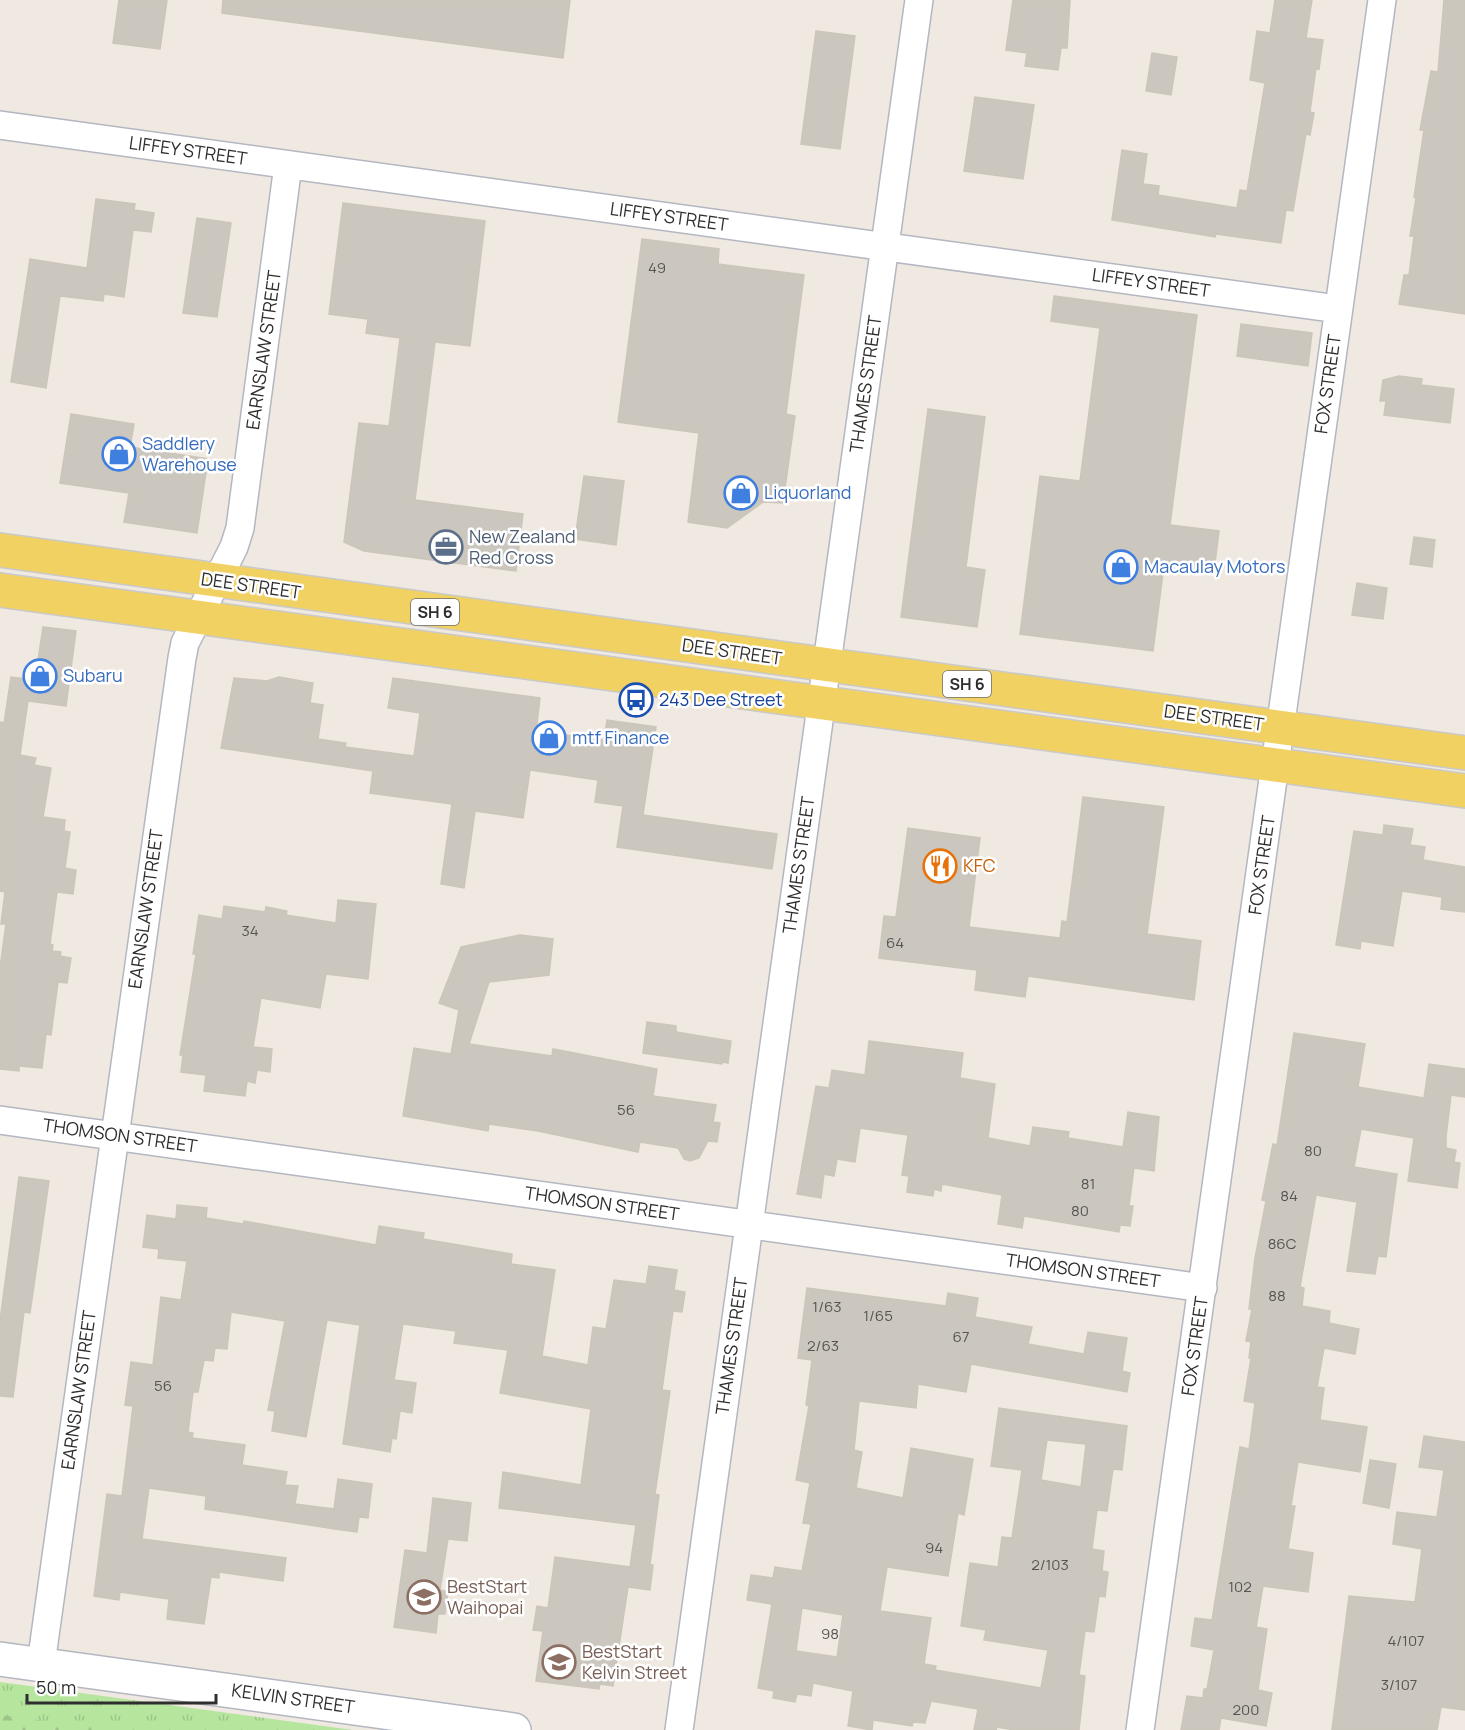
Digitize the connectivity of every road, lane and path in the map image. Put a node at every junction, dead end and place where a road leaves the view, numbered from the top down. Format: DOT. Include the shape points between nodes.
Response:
graph roads {
  1 [pos="919,0"];
  2 [pos="1382,0"];
  3 [pos="0,125"];
  4 [pos="288,165"];
  5 [pos="884,245"];
  6 [pos="1338,309"];
  7 [pos="0,550"];
  8 [pos="217,582"];
  9 [pos="0,590"];
  10 [pos="198,618"];
  11 [pos="829,665"];
  12 [pos="822,704"];
  13 [pos="1281,727"];
  14 [pos="1465,753"];
  15 [pos="1276,766"];
  16 [pos="1465,791"];
  17 [pos="0,1120"];
  18 [pos="115,1135"];
  19 [pos="749,1224"];
  20 [pos="1203,1288"];
  21 [pos="0,1659"];
  22 [pos="41,1664"];
  23 [pos="514,1730"];
  24 [pos="679,1730"];
  25 [pos="1140,1730"];
  1 -- 5 [label="street, THAMES STREET"];
  2 -- 6 [label="street, FOX STREET"];
  3 -- 4 [label="street, LIFFEY STREET"];
  4 -- 5 [label="street, LIFFEY STREET"];
  4 -- 8 [label="street, EARNSLAW STREET" via="240,528"];
  5 -- 6 [label="street, LIFFEY STREET"];
  5 -- 11 [label="street, THAMES STREET"];
  6 -- 13 [label="street, FOX STREET"];
  7 -- 8 [label="main road, DEE STREET / SH 6"];
  8 -- 10 [label="street, EARNSLAW STREET"];
  8 -- 11 [label="main road, DEE STREET / SH 6"];
  9 -- 10 [label="main road, SH 6"];
  10 -- 12 [label="main road, SH 6"];
  10 -- 18 [label="street, EARNSLAW STREET" via="182,658"];
  11 -- 12 [label="street, THAMES STREET"];
  11 -- 13 [label="main road, DEE STREET / SH 6"];
  12 -- 15 [label="main road, SH 6"];
  12 -- 19 [label="street, THAMES STREET"];
  13 -- 14 [label="main road, DEE STREET / SH 6"];
  13 -- 15 [label="street, FOX STREET"];
  15 -- 16 [label="main road, SH 6"];
  15 -- 20 [label="street, FOX STREET"];
  17 -- 18 [label="street, THOMSON STREET"];
  18 -- 19 [label="street, THOMSON STREET"];
  18 -- 22 [label="street, EARNSLAW STREET"];
  19 -- 20 [label="street, THOMSON STREET"];
  19 -- 24 [label="street, THAMES STREET"];
  20 -- 25 [label="street, FOX STREET"];
  21 -- 22 [label="main road, KELVIN STREET"];
  22 -- 23 [label="main road, KELVIN STREET"];
}
